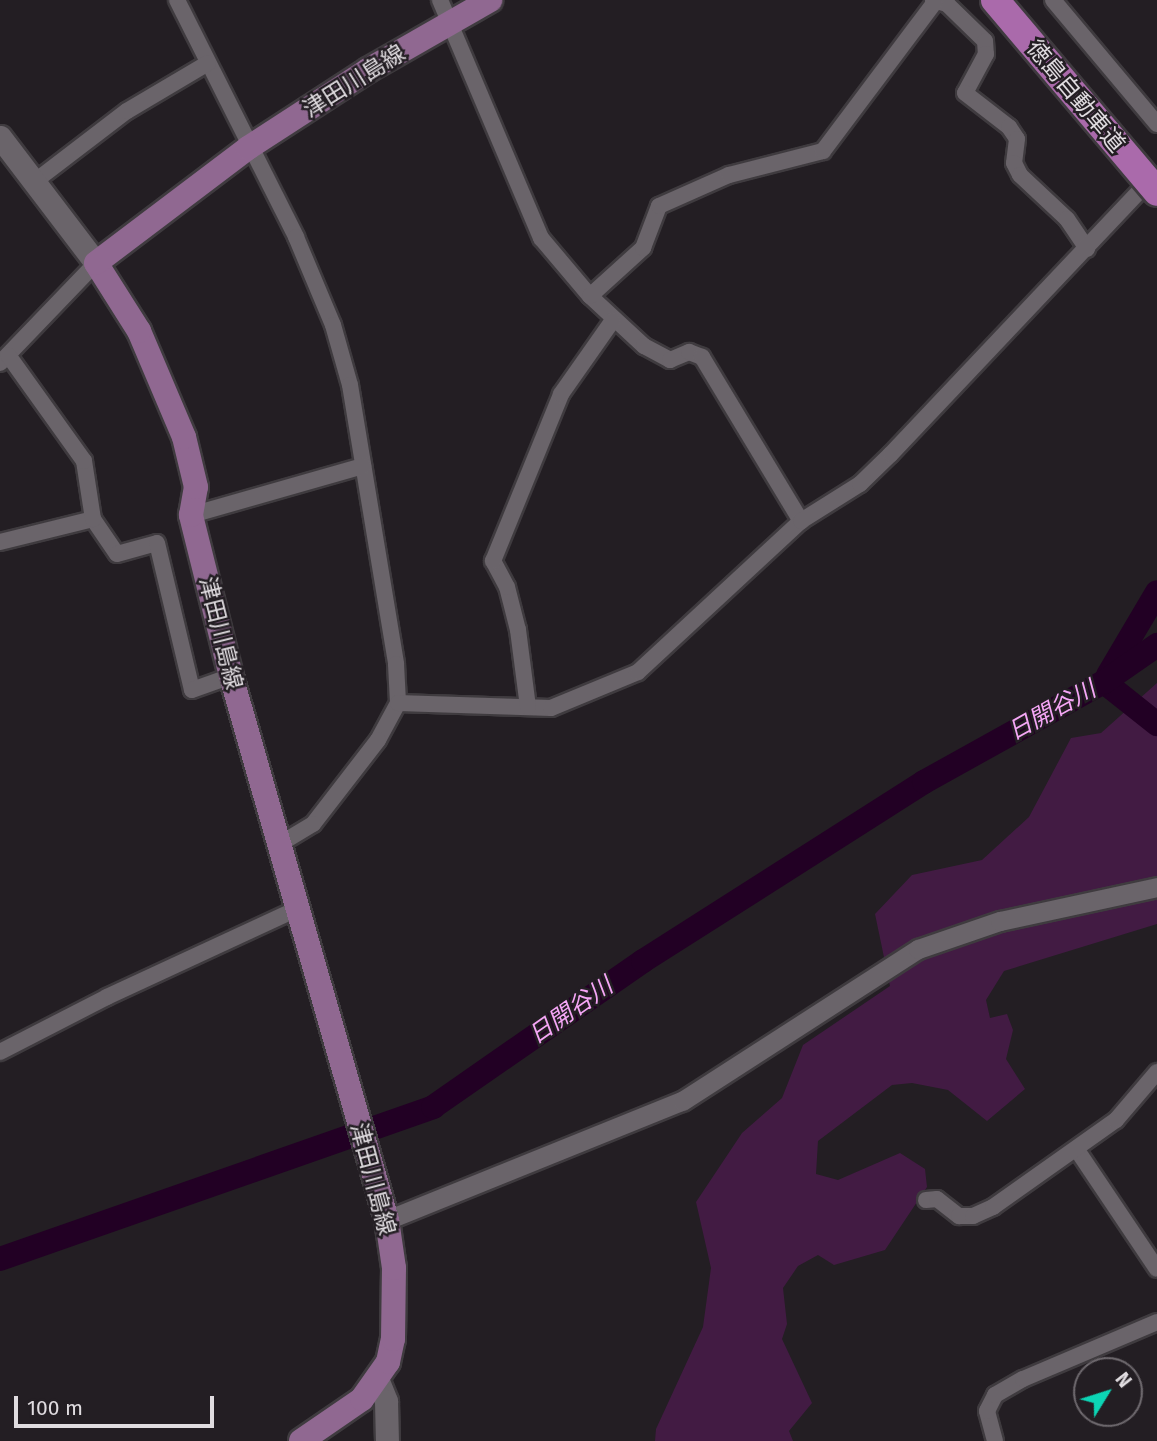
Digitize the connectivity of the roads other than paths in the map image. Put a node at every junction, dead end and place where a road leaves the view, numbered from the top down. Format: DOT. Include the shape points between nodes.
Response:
graph roads {
  1 [pos="177,0"];
  2 [pos="440,0"];
  3 [pos="490,0"];
  4 [pos="995,0"];
  5 [pos="1053,0"];
  6 [pos="934,1"];
  7 [pos="450,24"];
  8 [pos="208,63"];
  9 [pos="1157,124"];
  10 [pos="0,137"];
  11 [pos="248,148"];
  12 [pos="1157,173"];
  13 [pos="34,182"];
  14 [pos="1157,192"];
  15 [pos="1087,249"];
  16 [pos="96,263"];
  17 [pos="590,296"];
  18 [pos="613,320"];
  19 [pos="4,358"];
  20 [pos="363,466"];
  21 [pos="191,515"];
  22 [pos="93,519"];
  23 [pos="801,521"];
  24 [pos="0,542"];
  25 [pos="231,676"];
  26 [pos="398,703"];
  27 [pos="528,708"];
  28 [pos="278,845"];
  29 [pos="1157,887"];
  30 [pos="300,920"];
  31 [pos="0,1052"];
  32 [pos="1157,1072"];
  33 [pos="1077,1150"];
  34 [pos="926,1200"];
  35 [pos="384,1208"];
  36 [pos="1157,1269"];
  37 [pos="1157,1322"];
  38 [pos="378,1381"];
  39 [pos="301,1441"];
  40 [pos="387,1441"];
  41 [pos="995,1441"];
  1 -- 8 [label="street"];
  2 -- 7 [label="street"];
  3 -- 7 [label="main road, 津田川島線"];
  4 -- 14 [label="highway, 徳島自動車道, bridge"];
  5 -- 9 [label="street"];
  6 -- 15 [label="street" via="947,4 985,41 986,54 965,93 1009,127 1017,139 1014,163 1020,175 1067,219"];
  6 -- 17 [label="street" via="823,151 729,174 659,206 643,248"];
  7 -- 11 [label="main road, 津田川島線"];
  7 -- 17 [label="street" via="536,228"];
  8 -- 11 [label="street"];
  8 -- 13 [label="street" via="127,111"];
  10 -- 13 [label="main road"];
  11 -- 16 [label="main road, 津田川島線"];
  11 -- 20 [label="street" via="296,237 333,325 350,385"];
  12 -- 15 [label="street"];
  13 -- 16 [label="main road"];
  15 -- 23 [label="street" via="860,484"];
  16 -- 19 [label="street"];
  16 -- 21 [label="main road, 津田川島線" via="139,331 167,391 195,488"];
  17 -- 18 [label="street"];
  18 -- 23 [label="street" via="670,360 689,352 702,357"];
  18 -- 27 [label="street" via="561,394 494,561 504,578 518,630"];
  19 -- 22 [label="street" via="84,461"];
  20 -- 21 [label="street"];
  20 -- 26 [label="street" via="385,580"];
  21 -- 25 [label="main road, 津田川島線"];
  22 -- 24 [label="street"];
  22 -- 25 [label="street" via="117,554 157,543 192,690"];
  23 -- 27 [label="street" via="638,672 570,703"];
  25 -- 28 [label="main road, 津田川島線"];
  26 -- 27 [label="street"];
  26 -- 28 [label="street" via="378,740 313,824"];
  28 -- 30 [label="main road, 津田川島線"];
  29 -- 35 [label="street" via="1000,921 918,949 682,1101"];
  30 -- 31 [label="street" via="107,997"];
  30 -- 35 [label="main road, 津田川島線"];
  32 -- 33 [label="street" via="1116,1120"];
  33 -- 34 [label="street" via="973,1216 959,1216 937,1199"];
  33 -- 36 [label="street"];
  35 -- 38 [label="main road, 津田川島線" via="394,1268 393,1339"];
  37 -- 41 [label="street" via="1023,1378 995,1395 987,1411"];
  38 -- 39 [label="main road, 津田川島線" via="362,1399"];
  38 -- 40 [label="main road" via="386,1401"];
}
